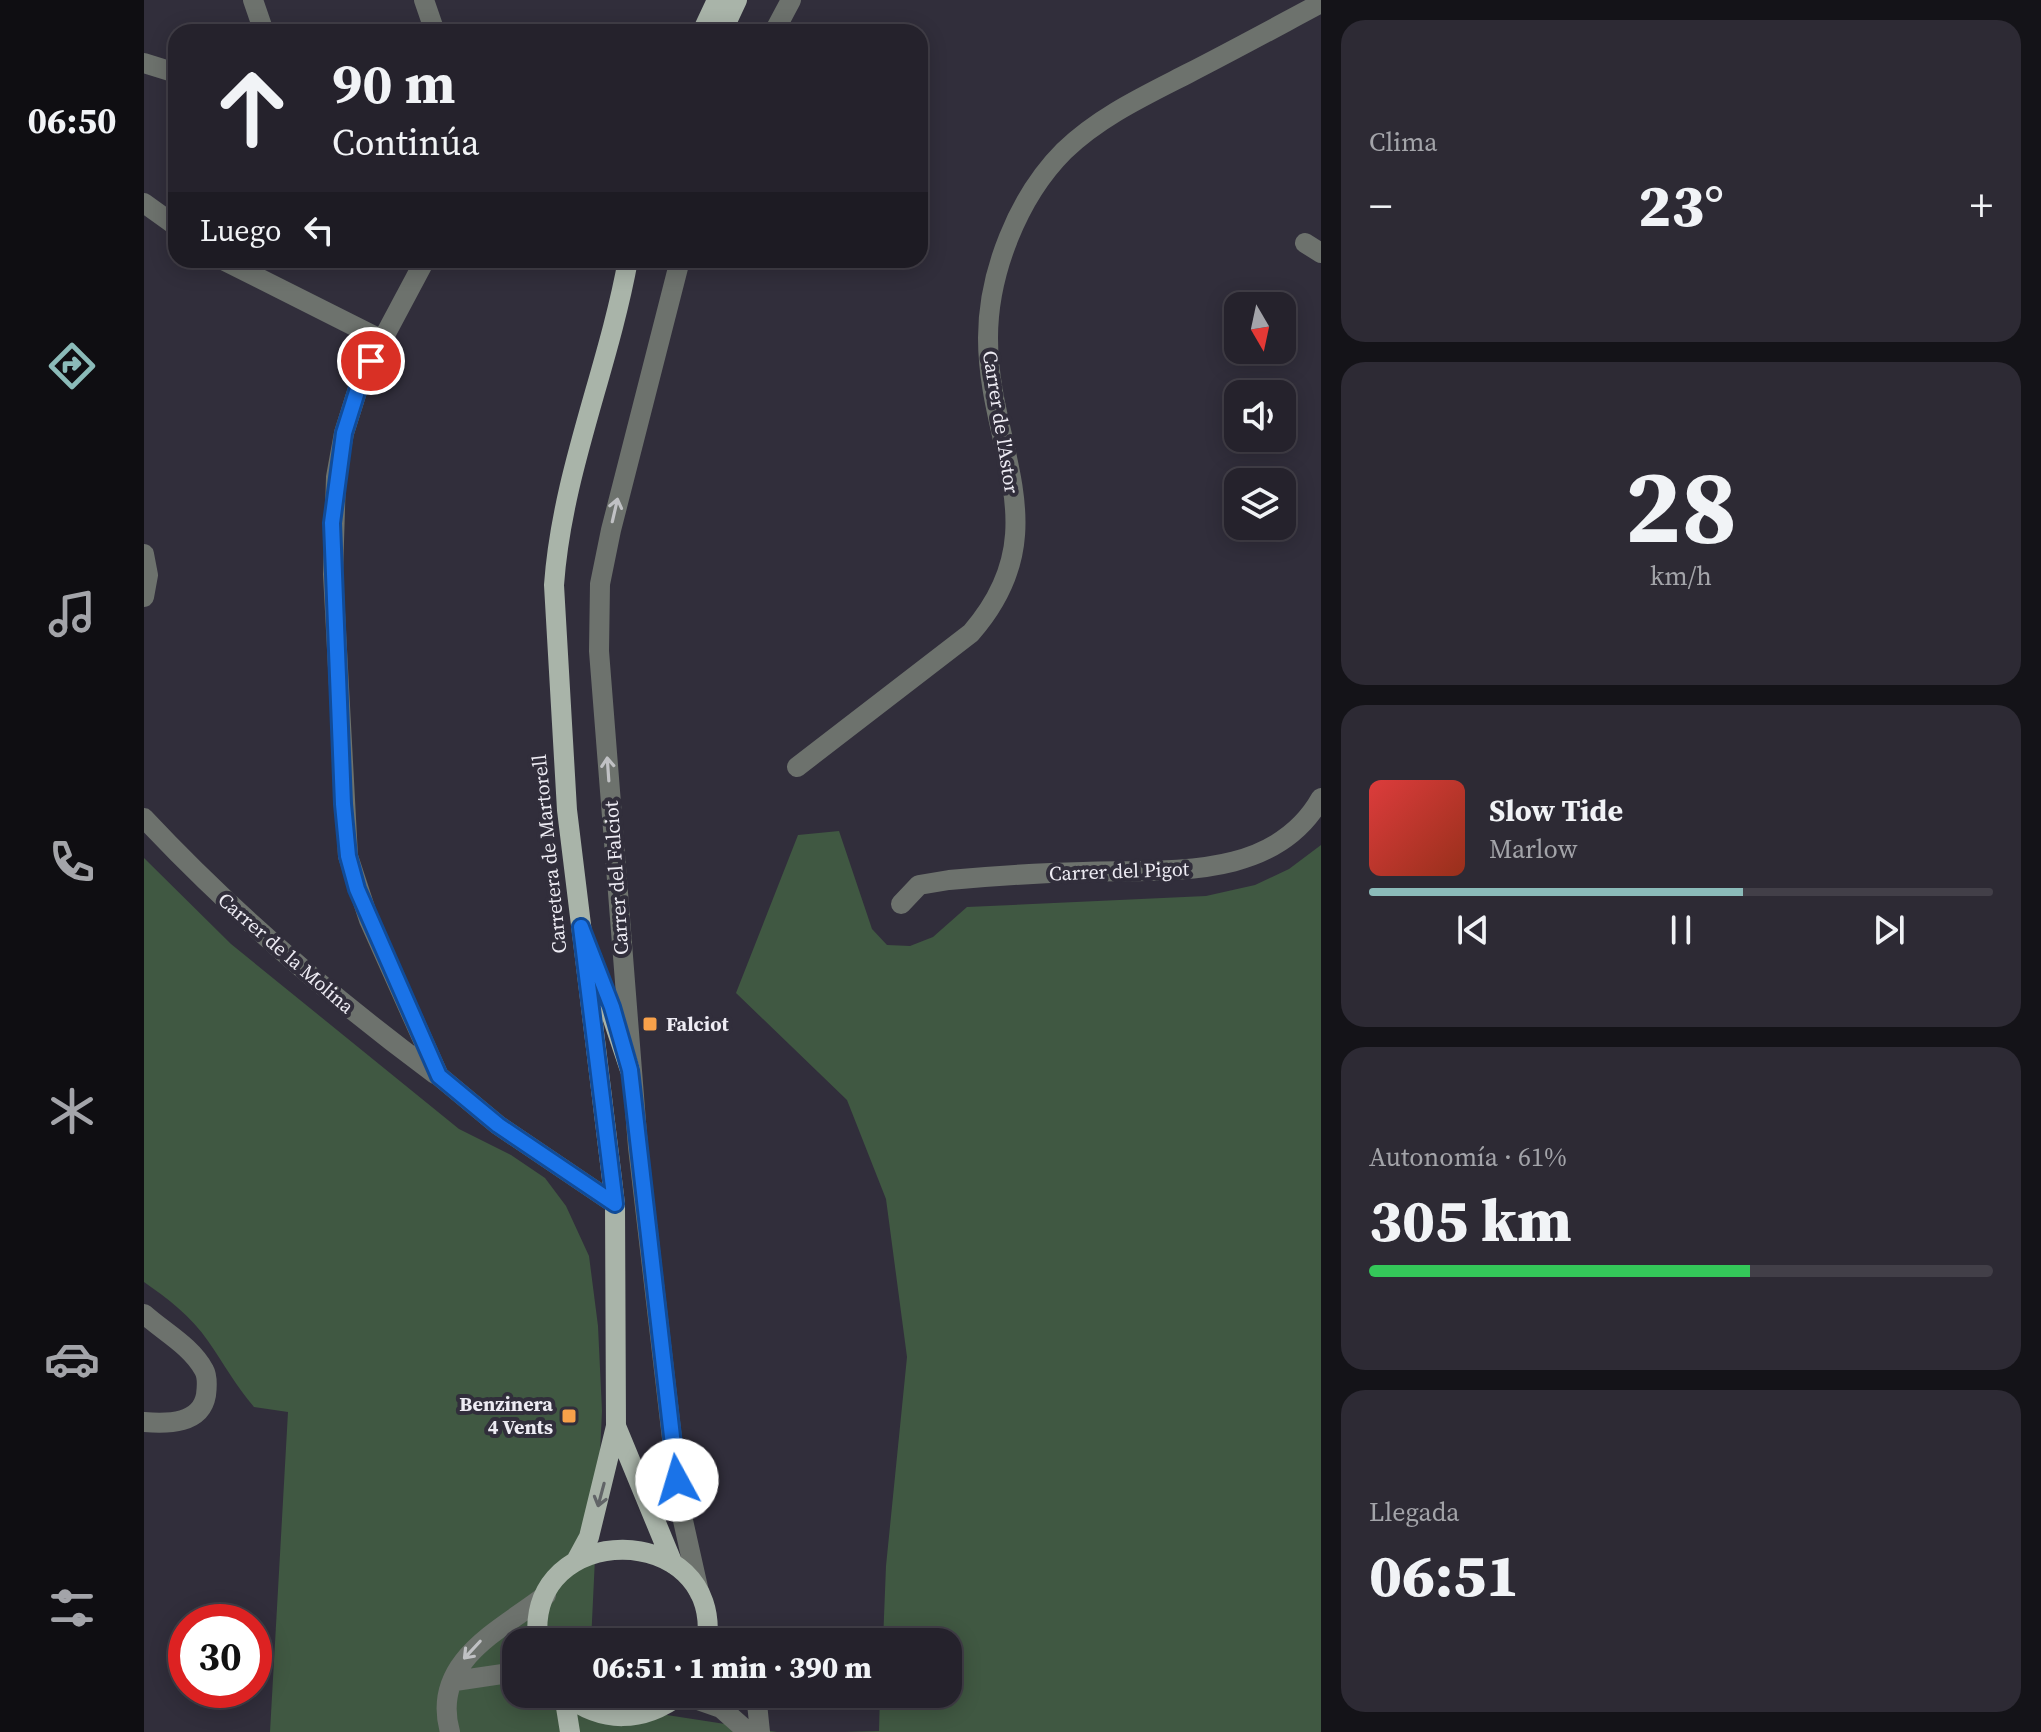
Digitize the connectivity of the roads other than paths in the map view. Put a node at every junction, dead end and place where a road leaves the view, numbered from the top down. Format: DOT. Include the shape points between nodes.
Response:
graph roads {
  1 [pos="253,0"];
  2 [pos="424,0"];
  3 [pos="717,0"];
  4 [pos="737,0"];
  5 [pos="791,0"];
  6 [pos="1321,3"];
  7 [pos="261,24"];
  8 [pos="432,24"];
  9 [pos="706,24"];
  10 [pos="726,24"];
  11 [pos="778,24"];
  12 [pos="144,63"];
  13 [pos="168,70"];
  14 [pos="144,203"];
  15 [pos="168,220"];
  16 [pos="239,268"];
  17 [pos="421,268"];
  18 [pos="627,268"];
  19 [pos="631,268"];
  20 [pos="678,268"];
  21 [pos="624,283"];
  22 [pos="382,340"];
  23 [pos="144,554"];
  24 [pos="144,597"];
  25 [pos="797,767"];
  26 [pos="1321,798"];
  27 [pos="144,818"];
  28 [pos="901,904"];
  29 [pos="581,927"];
  30 [pos="630,1070"];
  31 [pos="439,1076"];
  32 [pos="615,1204"];
  33 [pos="144,1314"];
  34 [pos="144,1422"];
  35 [pos="616,1426"];
  36 [pos="576,1561"];
  37 [pos="673,1564"];
  38 [pos="546,1595"];
  39 [pos="700,1596"];
  40 [pos="538,1628"];
  41 [pos="709,1628"];
  42 [pos="502,1674"];
  43 [pos="455,1681"];
  44 [pos="566,1708"];
  45 [pos="589,1708"];
  46 [pos="662,1708"];
  47 [pos="663,1708"];
  48 [pos="721,1708"];
  49 [pos="757,1708"];
  50 [pos="450,1732"];
  51 [pos="570,1732"];
  52 [pos="651,1732"];
  53 [pos="748,1732"];
  54 [pos="760,1732"];
  1 -- 7 [label="street"];
  2 -- 8 [label="street"];
  3 -- 9 [label="main road"];
  4 -- 10 [label="main road"];
  5 -- 11 [label="street"];
  6 -- 25 [label="street, Carrer de l'Astor" via="1109,115 1072,144 1042,178 1004,252 991,300 988,339 1013,494 1006,585 971,633"];
  12 -- 13 [label="street"];
  14 -- 15 [label="street"];
  16 -- 22 [label="street"];
  17 -- 22 [label="street"];
  18 -- 21 [label="main road, Carretera de Martorell"];
  19 -- 21 [label="main road, Carretera de Martorell"];
  30 -- 20 [label="street, Carrer del Falciot, one-way" via="599,651 600,584"];
  21 -- 29 [label="main road, Carretera de Martorell" via="573,468 554,585 560,728"];
  22 -- 31 [label="street" via="360,382 336,477 333,574 343,804 357,889"];
  23 -- 24 [label="street"];
  26 -- 28 [label="street, Carrer del Pigot" via="1295,833 1223,865 949,880 919,885"];
  27 -- 31 [label="street, Carrer de la Molina" via="206,885 294,964"];
  29 -- 30 [label="main road"];
  29 -- 32 [label="main road, Carretera de Martorell"];
  30 -- 39 [label="street, Carrer del Falciot" via="680,1507"];
  31 -- 32 [label="street, Carrer de la Molina" via="498,1125"];
  32 -- 35 [label="main road, Carretera de Martorell"];
  33 -- 34 [label="street" via="195,1358 206,1373 207,1386 196,1414 178,1422"];
  35 -- 36 [label="main road, Carretera de Martorell, one-way" via="589,1537"];
  35 -- 37 [label="main road, Carretera de Martorell"];
  36 -- 37 [label="main road, Carretera de Martorell" via="612,1548 634,1548"];
  36 -- 38 [label="main road, Carretera de Martorell"];
  37 -- 39 [label="main road, Carretera de Martorell"];
  38 -- 40 [label="main road, Carretera de Martorell"];
  38 -- 43 [label="street, one-way" via="476,1644 464,1657"];
  39 -- 41 [label="main road, Carretera de Martorell"];
  42 -- 43 [label="street"];
  43 -- 50 [label="street" via="446,1719"];
  44 -- 51 [label="main road"];
  45 -- 46 [label="main road" via="602,1715 644,1715"];
  47 -- 52 [label="main road"];
  48 -- 53 [label="street"];
  49 -- 54 [label="street"];
}
